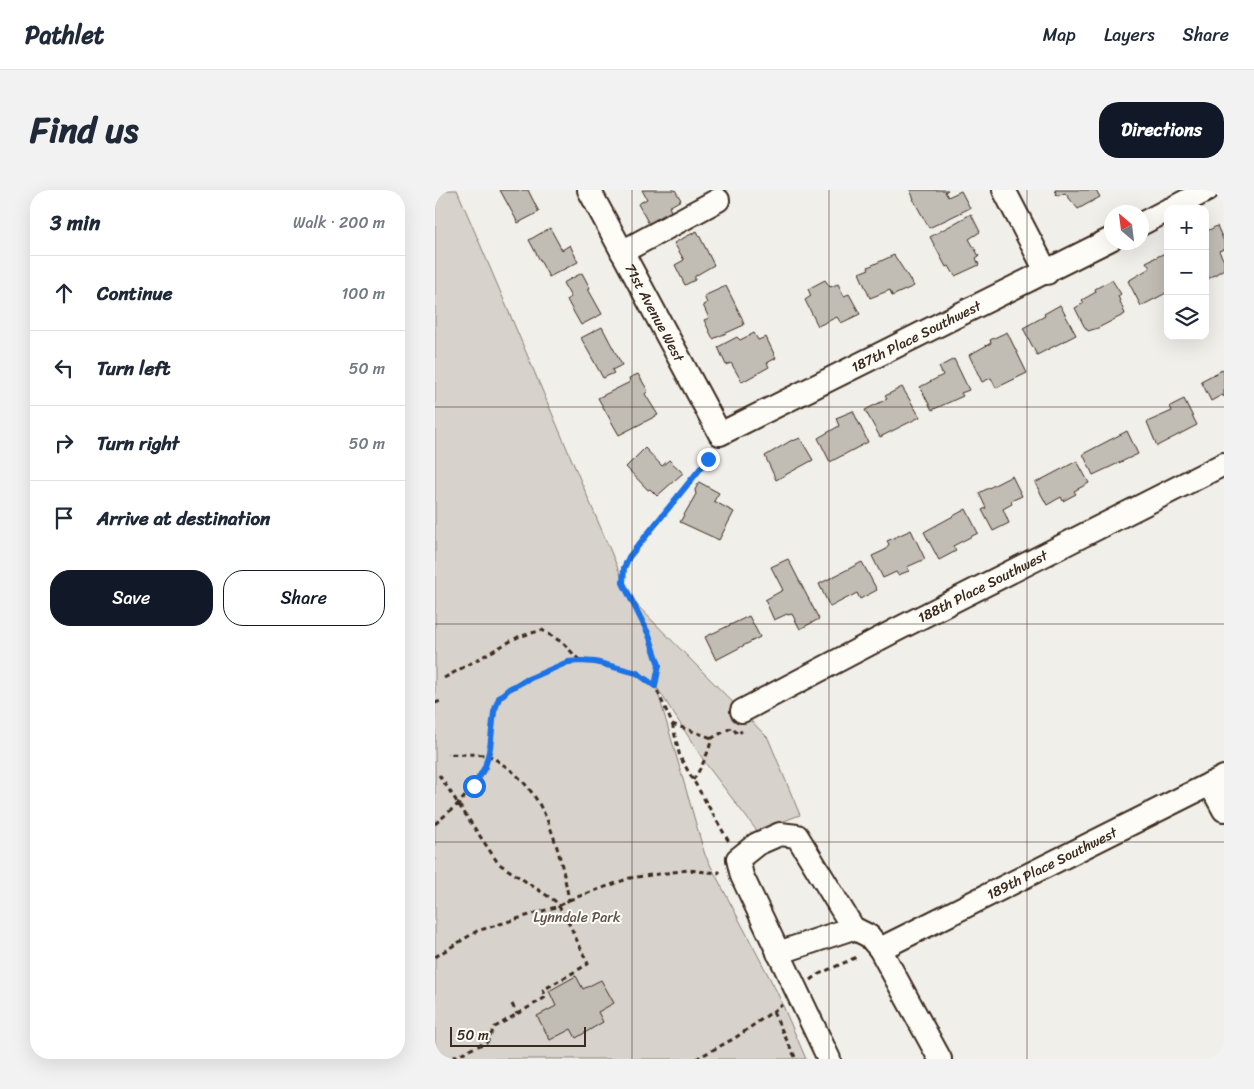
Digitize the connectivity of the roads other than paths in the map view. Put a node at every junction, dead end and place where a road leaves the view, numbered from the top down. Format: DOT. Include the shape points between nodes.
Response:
graph roads {
  1 [pos="589,190"];
  2 [pos="1004,190"];
  3 [pos="1207,190"];
  4 [pos="718,200"];
  5 [pos="1178,205"];
  6 [pos="1164,212"];
  7 [pos="1149,220"];
  8 [pos="1104,243"];
  9 [pos="622,252"];
  10 [pos="1047,273"];
  11 [pos="721,434"];
  12 [pos="1224,464"];
  13 [pos="737,719"];
  14 [pos="1217,780"];
  15 [pos="1224,810"];
  16 [pos="853,928"];
  17 [pos="879,949"];
  18 [pos="779,953"];
  19 [pos="829,1059"];
  20 [pos="940,1059"];
  1 -- 9 [label="street, 71st Avenue West"];
  2 -- 10 [label="street"];
  3 -- 5 [label="street"];
  4 -- 9 [label="street"];
  6 -- 7 [label="street"];
  8 -- 10 [label="street, 187th Place Southwest"];
  9 -- 11 [label="street, 71st Avenue West"];
  10 -- 11 [label="street, 187th Place Southwest"];
  12 -- 13 [label="street, 188th Place Southwest" via="905,625"];
  14 -- 15 [label="street"];
  14 -- 17 [label="street, 189th Place Southwest"];
  16 -- 17 [label="street" via="869,936"];
  16 -- 18 [label="street"];
  16 -- 18 [label="street" via="797,836 780,834 734,857"];
  17 -- 20 [label="street"];
  18 -- 19 [label="street"];
}
